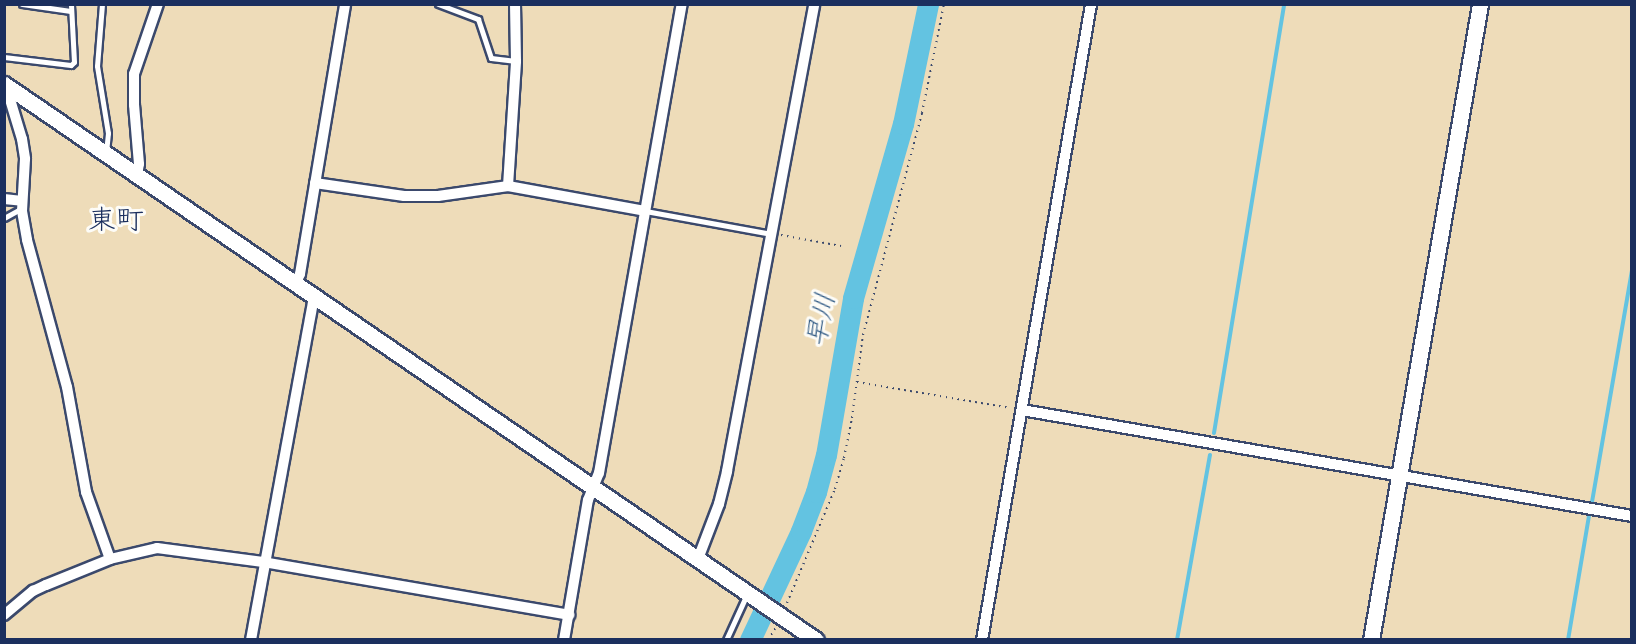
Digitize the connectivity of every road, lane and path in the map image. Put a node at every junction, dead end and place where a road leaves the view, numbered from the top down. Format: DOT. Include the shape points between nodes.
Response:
graph roads {
  1 [pos="22,4"];
  2 [pos="102,4"];
  3 [pos="158,4"];
  4 [pos="345,4"];
  5 [pos="438,4"];
  6 [pos="515,4"];
  7 [pos="682,4"];
  8 [pos="813,4"];
  9 [pos="944,4"];
  10 [pos="1091,4"];
  11 [pos="1480,4"];
  12 [pos="449,7"];
  13 [pos="71,8"];
  14 [pos="4,57"];
  15 [pos="516,61"];
  16 [pos="8,86"];
  17 [pos="106,153"];
  18 [pos="137,175"];
  19 [pos="315,183"];
  20 [pos="508,186"];
  21 [pos="4,199"];
  22 [pos="22,205"];
  23 [pos="645,211"];
  24 [pos="4,218"];
  25 [pos="772,234"];
  26 [pos="841,246"];
  27 [pos="296,282"];
  28 [pos="314,296"];
  29 [pos="857,382"];
  30 [pos="1022,410"];
  31 [pos="1399,476"];
  32 [pos="594,487"];
  33 [pos="1632,516"];
  34 [pos="110,559"];
  35 [pos="698,559"];
  36 [pos="264,562"];
  37 [pos="749,594"];
  38 [pos="4,615"];
  39 [pos="569,615"];
  40 [pos="780,615"];
  41 [pos="251,639"];
  42 [pos="564,639"];
  43 [pos="726,639"];
  44 [pos="768,639"];
  45 [pos="816,639"];
  46 [pos="982,639"];
  47 [pos="1371,639"];
  1 -- 13 [label="lane"];
  2 -- 17 [label="lane" via="97,66 108,133"];
  3 -- 18 [label="street" via="134,74"];
  4 -- 19 [label="street"];
  5 -- 12 [label="lane"];
  6 -- 15 [label="street"];
  7 -- 23 [label="street"];
  8 -- 25 [label="street"];
  9 -- 29 [label="path" via="922,113 871,301"];
  10 -- 30 [label="street"];
  11 -- 31 [label="street"];
  12 -- 15 [label="lane" via="478,19 491,58"];
  13 -- 14 [label="lane" via="71,65"];
  15 -- 20 [label="street"];
  16 -- 17 [label="street"];
  16 -- 22 [label="street" via="24,150"];
  17 -- 18 [label="street"];
  18 -- 27 [label="street"];
  19 -- 20 [label="street" via="404,196 438,196"];
  19 -- 27 [label="street"];
  20 -- 23 [label="street"];
  21 -- 22 [label="street"];
  22 -- 24 [label="lane"];
  22 -- 34 [label="street" via="33,267 67,387 84,484"];
  23 -- 25 [label="lane"];
  23 -- 32 [label="street"];
  25 -- 26 [label="path"];
  25 -- 35 [label="street" via="723,488"];
  27 -- 28 [label="street"];
  28 -- 32 [label="street"];
  28 -- 36 [label="street"];
  29 -- 30 [label="path"];
  29 -- 40 [label="path" via="835,489"];
  30 -- 31 [label="street"];
  30 -- 46 [label="street"];
  31 -- 33 [label="street"];
  31 -- 47 [label="street"];
  32 -- 35 [label="street"];
  32 -- 39 [label="street" via="588,501"];
  34 -- 36 [label="street" via="157,548"];
  34 -- 38 [label="street" via="33,591"];
  35 -- 37 [label="street"];
  36 -- 39 [label="street"];
  36 -- 41 [label="street"];
  37 -- 40 [label="street"];
  37 -- 43 [label="lane"];
  39 -- 42 [label="street"];
  40 -- 44 [label="path"];
  40 -- 45 [label="street"];
}
